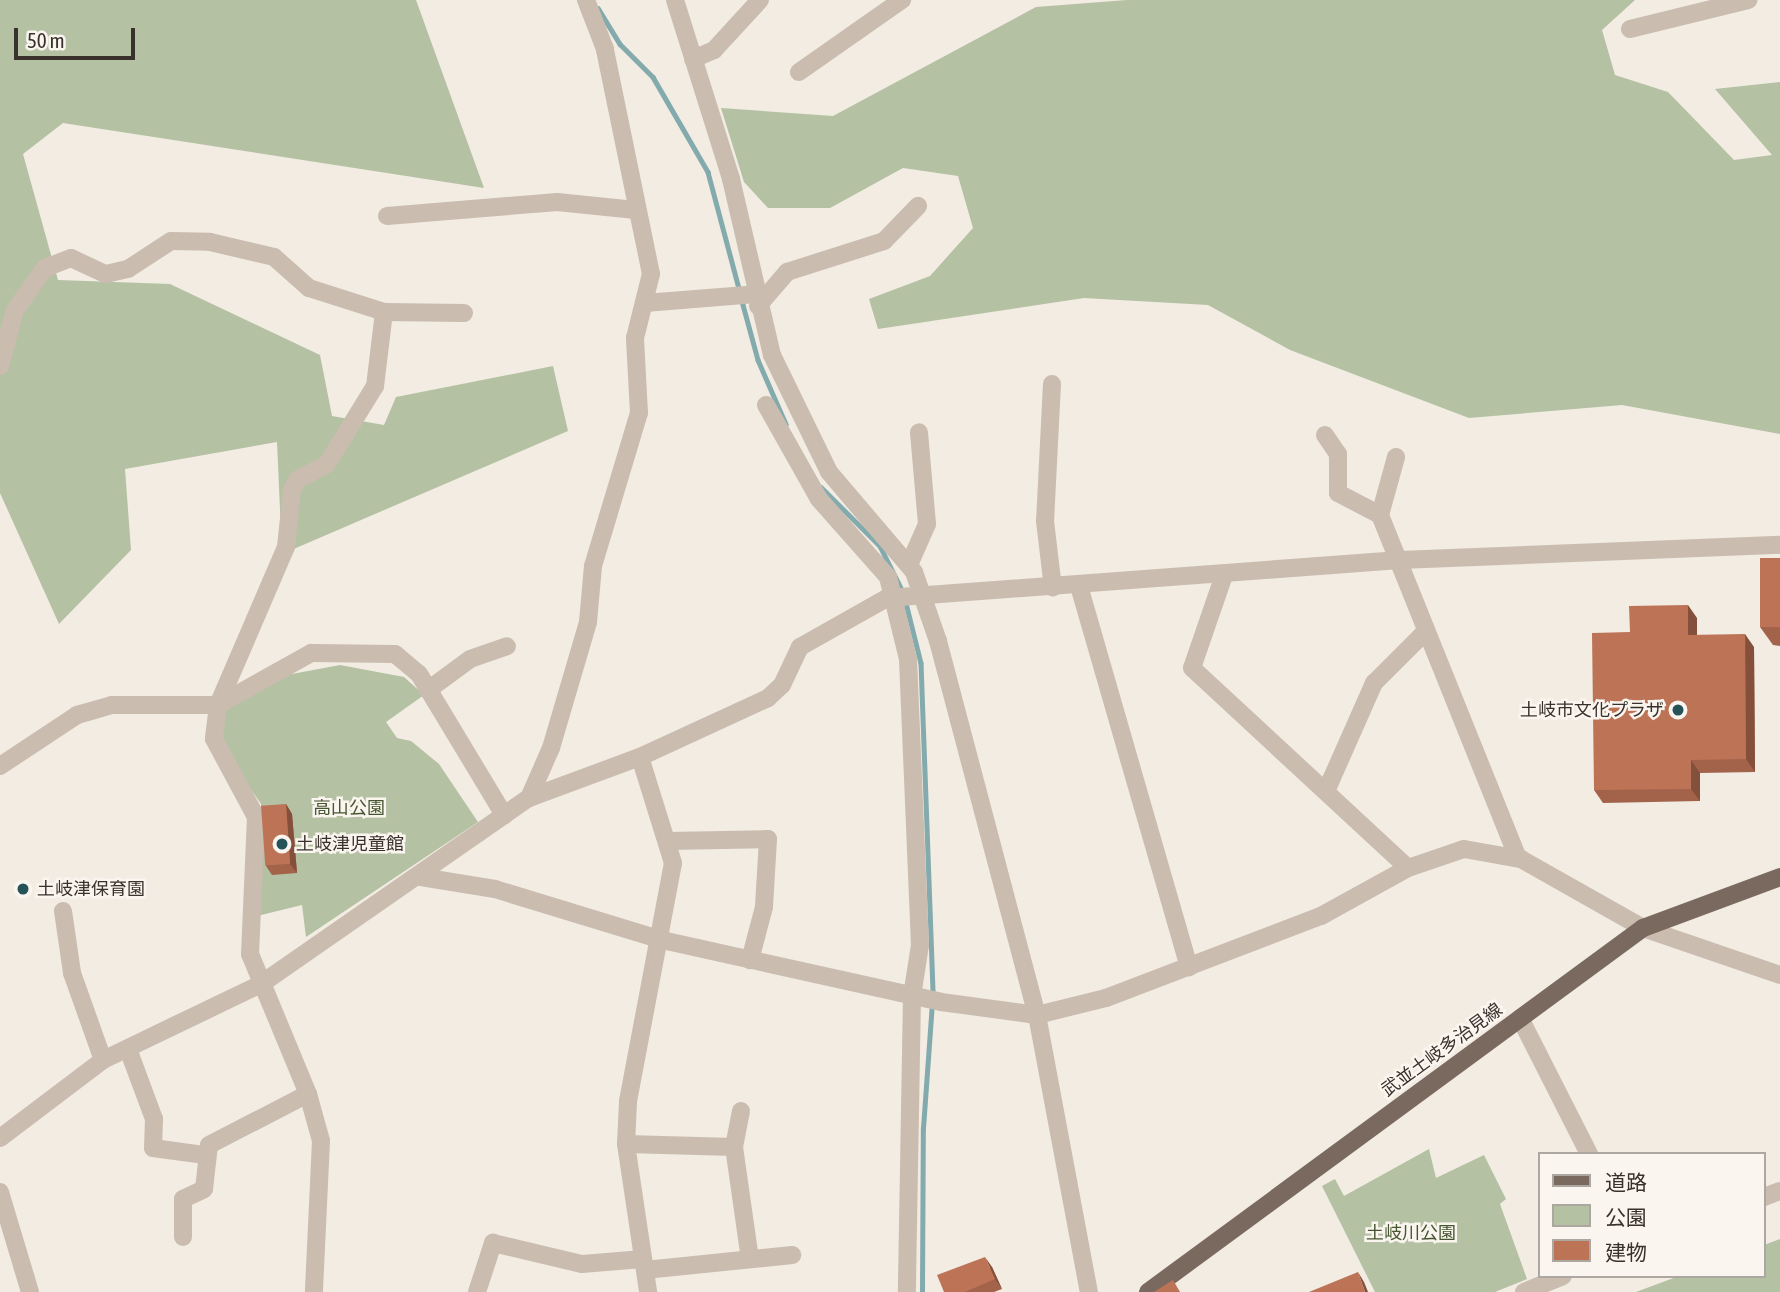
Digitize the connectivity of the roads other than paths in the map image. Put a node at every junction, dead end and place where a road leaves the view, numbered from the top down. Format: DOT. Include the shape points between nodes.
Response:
graph roads {
  1 [pos="586,0"];
  2 [pos="675,0"];
  3 [pos="760,0"];
  4 [pos="902,0"];
  5 [pos="1748,0"];
  6 [pos="1630,29"];
  7 [pos="693,59"];
  8 [pos="799,72"];
  9 [pos="918,206"];
  10 [pos="636,210"];
  11 [pos="387,216"];
  12 [pos="748,297"];
  13 [pos="645,303"];
  14 [pos="384,312"];
  15 [pos="464,313"];
  16 [pos="0,366"];
  17 [pos="1052,384"];
  18 [pos="766,405"];
  19 [pos="919,432"];
  20 [pos="1325,435"];
  21 [pos="1396,457"];
  22 [pos="842,490"];
  23 [pos="819,499"];
  24 [pos="1381,516"];
  25 [pos="1780,545"];
  26 [pos="1400,560"];
  27 [pos="909,565"];
  28 [pos="1224,575"];
  29 [pos="1079,586"];
  30 [pos="1053,588"];
  31 [pos="906,597"];
  32 [pos="1424,633"];
  33 [pos="507,646"];
  34 [pos="428,690"];
  35 [pos="218,705"];
  36 [pos="640,757"];
  37 [pos="0,766"];
  38 [pos="1327,789"];
  39 [pos="529,798"];
  40 [pos="504,815"];
  41 [pos="668,841"];
  42 [pos="1518,858"];
  43 [pos="1408,868"];
  44 [pos="421,877"];
  45 [pos="1780,877"];
  46 [pos="63,911"];
  47 [pos="1643,928"];
  48 [pos="662,940"];
  49 [pos="750,960"];
  50 [pos="1189,967"];
  51 [pos="1780,975"];
  52 [pos="261,984"];
  53 [pos="916,997"];
  54 [pos="1037,1015"];
  55 [pos="1521,1018"];
  56 [pos="128,1049"];
  57 [pos="103,1060"];
  58 [pos="308,1094"];
  59 [pos="741,1111"];
  60 [pos="0,1138"];
  61 [pos="626,1144"];
  62 [pos="734,1146"];
  63 [pos="1588,1152"];
  64 [pos="204,1155"];
  65 [pos="0,1192"];
  66 [pos="184,1237"];
  67 [pos="792,1255"];
  68 [pos="750,1259"];
  69 [pos="644,1265"];
  70 [pos="1558,1278"];
  71 [pos="30,1292"];
  72 [pos="314,1292"];
  73 [pos="477,1292"];
  74 [pos="648,1292"];
  75 [pos="907,1292"];
  76 [pos="1089,1292"];
  77 [pos="1149,1292"];
  78 [pos="1524,1292"];
  1 -- 10 [label="street" via="606,49"];
  2 -- 7 [label="street"];
  3 -- 7 [label="street" via="714,50"];
  4 -- 8 [label="street"];
  5 -- 6 [label="street"];
  7 -- 12 [label="street" via="731,179"];
  9 -- 12 [label="street" via="884,241 787,272"];
  10 -- 11 [label="street" via="557,202"];
  10 -- 13 [label="street" via="650,258"];
  12 -- 13 [label="street"];
  12 -- 22 [label="street" via="779,374"];
  13 -- 39 [label="street" via="635,338 639,413 593,566 588,622 551,748"];
  14 -- 15 [label="street"];
  14 -- 16 [label="street" via="309,288 274,257 210,242 171,241 128,270 106,274 71,258 46,268 15,310"];
  14 -- 35 [label="street" via="375,386 327,464 297,480 292,490 286,547"];
  17 -- 30 [label="street" via="1045,521"];
  18 -- 23 [label="street"];
  19 -- 27 [label="street" via="927,524"];
  20 -- 24 [label="street" via="1338,454 1338,493"];
  21 -- 24 [label="street"];
  22 -- 23 [label="street"];
  22 -- 27 [label="street"];
  23 -- 31 [label="street"];
  24 -- 26 [label="street"];
  25 -- 26 [label="street"];
  26 -- 28 [label="street"];
  26 -- 32 [label="street"];
  27 -- 31 [label="street"];
  28 -- 29 [label="street"];
  28 -- 38 [label="street" via="1192,668"];
  29 -- 30 [label="street"];
  29 -- 50 [label="street"];
  30 -- 31 [label="street"];
  31 -- 36 [label="street" via="800,648 782,685 768,698"];
  31 -- 53 [label="street" via="919,810"];
  31 -- 54 [label="street" via="967,734"];
  32 -- 38 [label="street" via="1374,683"];
  32 -- 42 [label="street"];
  33 -- 34 [label="street" via="470,659"];
  34 -- 35 [label="street" via="411,663 395,654 323,650"];
  34 -- 40 [label="street"];
  35 -- 37 [label="street" via="111,705 77,715"];
  35 -- 52 [label="street" via="214,739 256,817 248,940"];
  36 -- 39 [label="street"];
  36 -- 41 [label="street"];
  38 -- 43 [label="street"];
  39 -- 40 [label="street"];
  40 -- 44 [label="street"];
  41 -- 48 [label="street" via="673,863"];
  41 -- 49 [label="street" via="768,839 764,907"];
  42 -- 43 [label="street" via="1464,849"];
  42 -- 47 [label="street"];
  43 -- 50 [label="street" via="1321,916"];
  44 -- 48 [label="street" via="495,889"];
  44 -- 52 [label="street"];
  45 -- 47 [label="main road, 武並土岐多治見線"];
  46 -- 57 [label="street" via="72,973"];
  47 -- 51 [label="street"];
  47 -- 55 [label="main road, 武並土岐多治見線"];
  48 -- 49 [label="street"];
  48 -- 61 [label="street" via="628,1102"];
  49 -- 53 [label="street"];
  50 -- 54 [label="street"];
  52 -- 56 [label="street"];
  52 -- 58 [label="street"];
  53 -- 54 [label="street"];
  53 -- 75 [label="street"];
  54 -- 76 [label="street"];
  55 -- 63 [label="street"];
  55 -- 77 [label="main road, 武並土岐多治見線"];
  56 -- 57 [label="street"];
  56 -- 64 [label="street" via="154,1119 153,1148 159,1153"];
  57 -- 60 [label="street"];
  58 -- 64 [label="street" via="209,1145"];
  58 -- 72 [label="street" via="323,1168"];
  59 -- 62 [label="street"];
  61 -- 62 [label="street"];
  61 -- 69 [label="street"];
  62 -- 68 [label="street"];
  64 -- 66 [label="street" via="204,1189 183,1199"];
  65 -- 71 [label="street"];
  67 -- 68 [label="street"];
  68 -- 69 [label="street"];
  69 -- 73 [label="street" via="582,1265 493,1243"];
  69 -- 74 [label="street"];
  70 -- 78 [label="street"];
}
